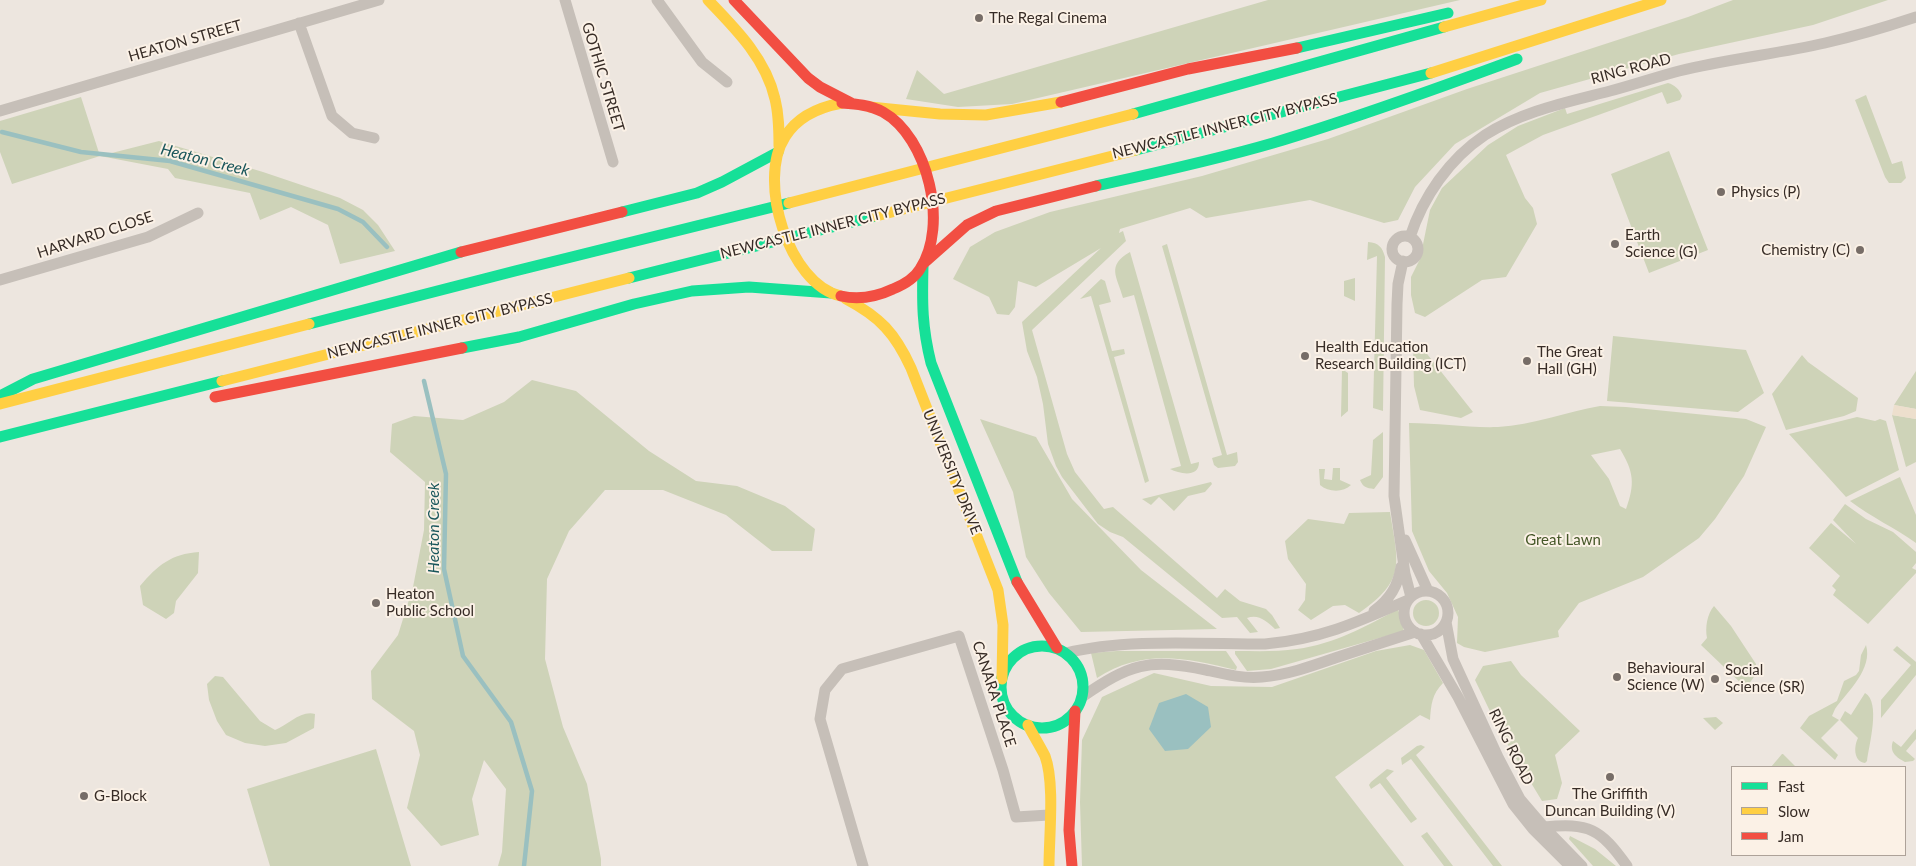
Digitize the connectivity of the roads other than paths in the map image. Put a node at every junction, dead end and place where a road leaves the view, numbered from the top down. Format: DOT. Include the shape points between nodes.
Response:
graph roads {
  1 [pos="379,0"];
  2 [pos="564,0"];
  3 [pos="657,0"];
  4 [pos="708,0"];
  5 [pos="734,0"];
  6 [pos="1537,0"];
  7 [pos="1541,0"];
  8 [pos="1661,0"];
  9 [pos="1666,0"];
  10 [pos="1916,18"];
  11 [pos="299,23"];
  12 [pos="727,82"];
  13 [pos="852,103"];
  14 [pos="870,107"];
  15 [pos="0,111"];
  16 [pos="374,138"];
  17 [pos="778,154"];
  18 [pos="613,162"];
  19 [pos="198,213"];
  20 [pos="1410,237"];
  21 [pos="1403,261"];
  22 [pos="924,265"];
  23 [pos="0,280"];
  24 [pos="836,294"];
  25 [pos="0,396"];
  26 [pos="201,400"];
  27 [pos="0,404"];
  28 [pos="155,409"];
  29 [pos="89,415"];
  30 [pos="0,437"];
  31 [pos="1400,526"];
  32 [pos="1403,557"];
  33 [pos="1428,591"];
  34 [pos="1410,599"];
  35 [pos="1363,620"];
  36 [pos="1446,622"];
  37 [pos="1418,633"];
  38 [pos="1061,650"];
  39 [pos="1002,678"];
  40 [pos="1082,697"];
  41 [pos="1075,712"];
  42 [pos="1028,725"];
  43 [pos="1049,815"];
  44 [pos="1544,827"];
  45 [pos="863,866"];
  46 [pos="1049,866"];
  47 [pos="1072,866"];
  48 [pos="1570,866"];
  49 [pos="1582,866"];
  50 [pos="1627,866"];
  1 -- 11 [label="street, HEATON STREET"];
  2 -- 18 [label="street, GOTHIC STREET"];
  3 -- 12 [label="street" via="702,62"];
  4 -- 17 [label="main road" via="748,42 768,75 779,115"];
  5 -- 13 [label="main road" via="808,78"];
  6 -- 14 [label="main road" via="1450,13 1188,69 1076,99 986,115"];
  7 -- 27 [label="main road" via="1138,114"];
  8 -- 29 [label="main road, NEWCASTLE INNER CITY BYPASS" via="1424,75"];
  9 -- 22 [label="main road" via="1420,95 1282,140 990,214 967,225"];
  10 -- 20 [label="street, RING ROAD" via="1826,43 1679,72 1530,113 1485,136 1447,170 1429,193"];
  11 -- 15 [label="street, HEATON STREET"];
  11 -- 16 [label="street" via="332,116 352,133"];
  13 -- 14 [label="main road"];
  13 -- 17 [label="main road" via="831,104 815,111 791,130"];
  14 -- 22 [label="main road" via="902,127 917,150 929,180 934,223"];
  17 -- 24 [label="main road" via="774,191 778,221 789,249 806,274"];
  17 -- 25 [label="main road" via="697,192 355,281 33,379"];
  19 -- 23 [label="street, HARVARD CLOSE" via="148,237"];
  20 -- 21 [label="street" via="1416,243 1417,255 1411,261"];
  20 -- 21 [label="street" via="1399,238 1394,244 1395,257"];
  21 -- 31 [label="street" via="1397,304 1394,496"];
  22 -- 24 [label="main road" via="910,280 892,290 865,298"];
  22 -- 38 [label="main road, UNIVERSITY DRIVE" via="922,312 931,363 1019,586"];
  24 -- 26 [label="main road" via="778,288 721,288 670,296 491,343"];
  24 -- 39 [label="main road, UNIVERSITY DRIVE" via="866,309 889,328 907,360 998,590 1003,624"];
  28 -- 29 [label="main road"];
  29 -- 30 [label="main road, NEWCASTLE INNER CITY BYPASS"];
  31 -- 32 [label="street"];
  31 -- 33 [label="street"];
  32 -- 34 [label="street"];
  32 -- 35 [label="street" via="1398,583 1383,604"];
  33 -- 34 [label="street" via="1419,592"];
  33 -- 36 [label="street" via="1439,595 1445,602 1448,610"];
  34 -- 35 [label="street"];
  34 -- 37 [label="street" via="1404,617 1408,626"];
  35 -- 38 [label="street" via="1314,637 1284,643 1143,644"];
  36 -- 37 [label="street" via="1436,633"];
  36 -- 44 [label="street, RING ROAD" via="1454,659 1498,757 1524,804"];
  37 -- 40 [label="street" via="1308,667 1262,677 1179,665 1148,664 1110,678"];
  37 -- 48 [label="street, RING ROAD" via="1458,697 1513,804 1532,829"];
  38 -- 39 [label="main road" via="1045,645 1022,650 1006,667"];
  38 -- 40 [label="main road" via="1075,662 1081,673"];
  39 -- 42 [label="main road" via="1006,707 1015,718"];
  40 -- 41 [label="main road"];
  41 -- 42 [label="main road" via="1057,725 1043,728"];
  41 -- 47 [label="main road" via="1069,830"];
  42 -- 43 [label="main road" via="1045,757 1050,793"];
  43 -- 45 [label="street, CANARA PLACE" via="1016,817 960,636 842,669 825,690 820,719"];
  43 -- 46 [label="main road"];
  44 -- 49 [label="street, RING ROAD"];
  44 -- 50 [label="street" via="1569,825 1591,830 1602,837"];
}
